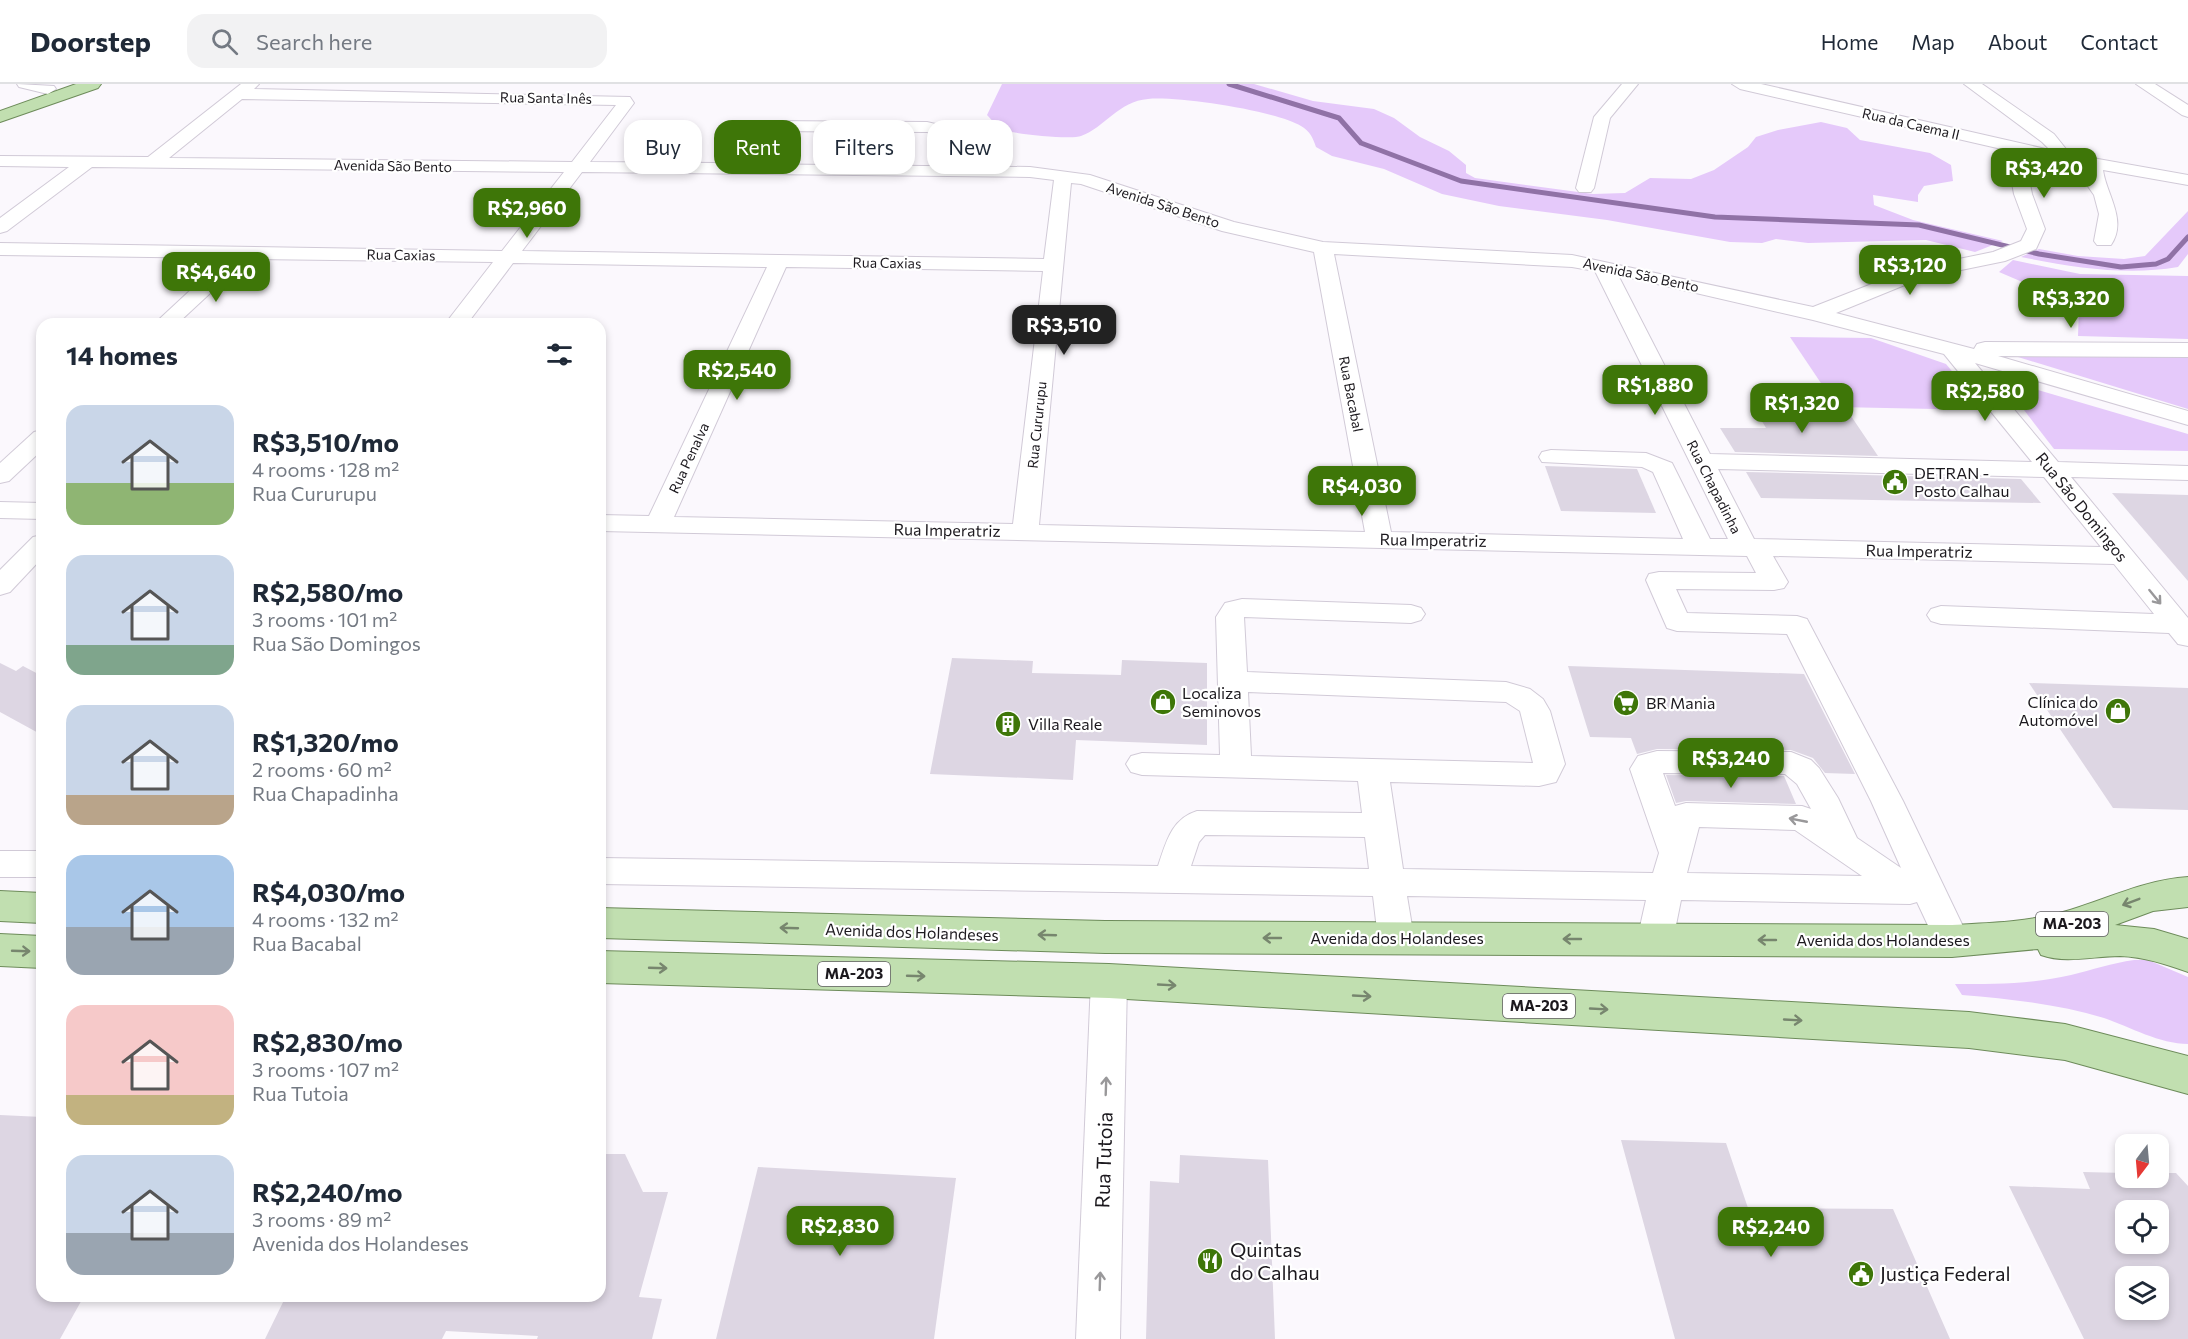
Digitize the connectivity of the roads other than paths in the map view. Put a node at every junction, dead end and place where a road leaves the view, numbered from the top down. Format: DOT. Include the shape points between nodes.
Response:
graph roads {
  1 [pos="25,84"];
  2 [pos="92,84"];
  3 [pos="419,84"];
  4 [pos="591,84"];
  5 [pos="1630,84"];
  6 [pos="1740,84"];
  7 [pos="1972,84"];
  8 [pos="2144,84"];
  9 [pos="56,87"];
  10 [pos="244,89"];
  11 [pos="406,96"];
  12 [pos="579,98"];
  13 [pos="0,106"];
  14 [pos="2188,112"];
  15 [pos="0,117"];
  16 [pos="801,126"];
  17 [pos="927,127"];
  18 [pos="2014,147"];
  19 [pos="2062,158"];
  20 [pos="2,161"];
  21 [pos="86,163"];
  22 [pos="152,164"];
  23 [pos="2093,165"];
  24 [pos="575,169"];
  25 [pos="714,170"];
  26 [pos="801,171"];
  27 [pos="1063,175"];
  28 [pos="2188,180"];
  29 [pos="1585,188"];
  30 [pos="1,206"];
  31 [pos="22,210"];
  32 [pos="0,227"];
  33 [pos="2104,241"];
  34 [pos="1323,248"];
  35 [pos="0,249"];
  36 [pos="242,253"];
  37 [pos="507,257"];
  38 [pos="779,261"];
  39 [pos="1054,265"];
  40 [pos="1603,266"];
  41 [pos="1815,314"];
  42 [pos="172,318"];
  43 [pos="461,318"];
  44 [pos="1952,349"];
  45 [pos="2188,350"];
  46 [pos="2188,418"];
  47 [pos="36,443"];
  48 [pos="1551,457"];
  49 [pos="1701,461"];
  50 [pos="2050,469"];
  51 [pos="2188,473"];
  52 [pos="0,476"];
  53 [pos="0,510"];
  54 [pos="36,511"];
  55 [pos="606,523"];
  56 [pos="658,524"];
  57 [pos="1026,532"];
  58 [pos="1379,539"];
  59 [pos="1700,546"];
  60 [pos="1750,547"];
  61 [pos="36,549"];
  62 [pos="2122,556"];
  63 [pos="0,586"];
  64 [pos="1412,614"];
  65 [pos="1941,615"];
  66 [pos="2183,631"];
  67 [pos="1232,681"];
  68 [pos="1142,764"];
  69 [pos="1236,766"];
  70 [pos="1372,770"];
  71 [pos="1379,825"];
  72 [pos="1845,847"];
  73 [pos="1676,852"];
  74 [pos="0,864"];
  75 [pos="36,864"];
  76 [pos="606,871"];
  77 [pos="1170,880"];
  78 [pos="1387,883"];
  79 [pos="1665,888"];
  80 [pos="2188,891"];
  81 [pos="1922,898"];
  82 [pos="0,906"];
  83 [pos="36,908"];
  84 [pos="606,923"];
  85 [pos="1396,938"];
  86 [pos="1655,940"];
  87 [pos="1952,941"];
  88 [pos="0,950"];
  89 [pos="36,951"];
  90 [pos="2188,956"];
  91 [pos="606,967"];
  92 [pos="1109,981"];
  93 [pos="2183,1072"];
  94 [pos="1098,1339"];
  1 -- 9 [label="street"];
  2 -- 15 [label="main road"];
  3 -- 11 [label="street"];
  4 -- 12 [label="street"];
  5 -- 29 [label="street" via="1602,117"];
  6 -- 18 [label="street, Rua da Caema II"];
  7 -- 19 [label="street" via="2048,138"];
  8 -- 14 [label="street"];
  9 -- 13 [label="main road"];
  10 -- 11 [label="street, Rua Santa Inês"];
  10 -- 22 [label="street"];
  11 -- 12 [label="street, Rua Santa Inês"];
  12 -- 24 [label="street, Rua Santa Inês" via="620,99 626,103"];
  16 -- 17 [label="street"];
  18 -- 19 [label="street, Rua da Caema II"];
  18 -- 41 [label="street" via="2023,194 2036,229 2029,244 1998,257 1917,273"];
  19 -- 23 [label="street, Rua da Caema II"];
  20 -- 21 [label="street, Avenida São Bento"];
  21 -- 22 [label="street, Avenida São Bento"];
  21 -- 31 [label="street"];
  22 -- 24 [label="street, Avenida São Bento"];
  23 -- 28 [label="street, Rua da Caema II"];
  23 -- 33 [label="street" via="2108,214"];
  24 -- 25 [label="street, Avenida São Bento"];
  24 -- 37 [label="street"];
  26 -- 27 [label="street, Avenida São Bento"];
  27 -- 34 [label="street, Avenida São Bento" via="1229,227"];
  27 -- 39 [label="street, Rua Cururupu"];
  30 -- 31 [label="street"];
  31 -- 32 [label="street"];
  34 -- 40 [label="street, Avenida São Bento" via="1572,261"];
  34 -- 58 [label="street, Rua Bacabal"];
  35 -- 36 [label="street, Rua Caxias"];
  36 -- 37 [label="street, Rua Caxias"];
  36 -- 42 [label="street"];
  37 -- 38 [label="street, Rua Caxias"];
  37 -- 43 [label="street"];
  38 -- 39 [label="street, Rua Caxias"];
  38 -- 56 [label="street, Rua Penalva"];
  39 -- 57 [label="street, Rua Cururupu"];
  40 -- 41 [label="street, Avenida São Bento"];
  40 -- 49 [label="street, Rua Chapadinha"];
  41 -- 44 [label="street, Avenida São Bento"];
  44 -- 45 [label="street"];
  44 -- 46 [label="street, Avenida São Bento"];
  44 -- 50 [label="street, Rua São Domingos"];
  47 -- 52 [label="street"];
  48 -- 59 [label="street" via="1646,460 1660,465"];
  49 -- 50 [label="street"];
  49 -- 60 [label="street, Rua Chapadinha"];
  50 -- 51 [label="street"];
  50 -- 62 [label="street, Rua São Domingos"];
  53 -- 54 [label="street"];
  55 -- 56 [label="street, Rua Imperatriz"];
  56 -- 57 [label="street, Rua Imperatriz"];
  57 -- 58 [label="street, Rua Imperatriz"];
  58 -- 59 [label="street, Rua Imperatriz"];
  59 -- 60 [label="street, Rua Imperatriz"];
  60 -- 62 [label="street, Rua Imperatriz"];
  60 -- 81 [label="street, Rua Chapadinha" via="1774,582 1659,580 1677,622 1797,625 1887,801"];
  61 -- 63 [label="street"];
  62 -- 66 [label="street, Rua São Domingos, one-way"];
  64 -- 67 [label="street" via="1235,609 1230,617"];
  65 -- 66 [label="street"];
  67 -- 69 [label="street"];
  67 -- 70 [label="street" via="1506,692 1531,703 1549,764 1545,774 1539,776"];
  68 -- 69 [label="street"];
  69 -- 70 [label="street"];
  70 -- 71 [label="street"];
  71 -- 77 [label="street" via="1197,823 1184,837"];
  71 -- 78 [label="street"];
  72 -- 73 [label="street, one-way" via="1802,818 1686,815"];
  72 -- 73 [label="street" via="1801,767 1791,763 1649,764 1646,769"];
  72 -- 81 [label="street"];
  73 -- 79 [label="street"];
  74 -- 75 [label="street"];
  76 -- 77 [label="street"];
  77 -- 78 [label="street"];
  78 -- 79 [label="street"];
  78 -- 85 [label="street"];
  79 -- 81 [label="street"];
  79 -- 86 [label="street"];
  80 -- 87 [label="main road, Avenida dos Holandeses / MA-203, one-way" via="2149,895 2085,920 2022,936"];
  81 -- 87 [label="street"];
  82 -- 83 [label="main road"];
  85 -- 84 [label="main road, Avenida dos Holandeses / MA-203, one-way" via="1106,937"];
  86 -- 85 [label="main road, Avenida dos Holandeses / MA-203, one-way"];
  87 -- 86 [label="main road, Avenida dos Holandeses / MA-203, one-way"];
  87 -- 90 [label="main road" via="2036,944 2117,939 2156,944"];
  88 -- 89 [label="main road, one-way"];
  91 -- 92 [label="main road, MA-203, one-way"];
  92 -- 93 [label="main road, MA-203, one-way" via="1969,1030 2065,1042"];
  94 -- 92 [label="street, Rua Tutoia, one-way"];
}
